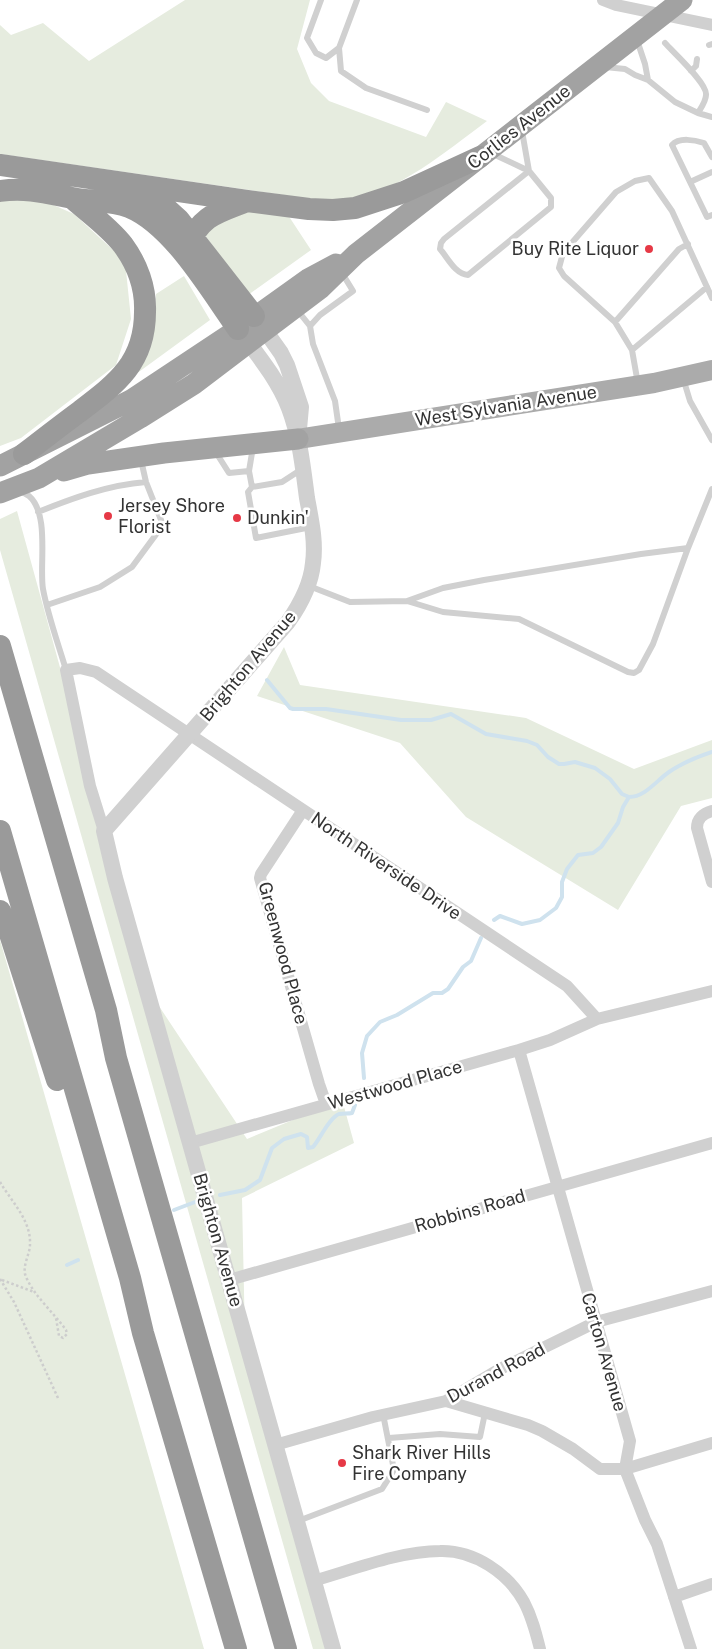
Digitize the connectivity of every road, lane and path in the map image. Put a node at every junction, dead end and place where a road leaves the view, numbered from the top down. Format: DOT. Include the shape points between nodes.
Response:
graph roads {
  1 [pos="321,0"];
  2 [pos="357,0"];
  3 [pos="602,0"];
  4 [pos="682,0"];
  5 [pos="662,15"];
  6 [pos="712,25"];
  7 [pos="637,35"];
  8 [pos="665,43"];
  9 [pos="339,48"];
  10 [pos="697,59"];
  11 [pos="704,64"];
  12 [pos="596,67"];
  13 [pos="693,69"];
  14 [pos="648,80"];
  15 [pos="427,110"];
  16 [pos="698,113"];
  17 [pos="712,117"];
  18 [pos="521,125"];
  19 [pos="484,154"];
  20 [pos="712,157"];
  21 [pos="0,165"];
  22 [pos="529,171"];
  23 [pos="712,172"];
  24 [pos="690,182"];
  25 [pos="128,185"];
  26 [pos="0,190"];
  27 [pos="72,198"];
  28 [pos="247,201"];
  29 [pos="712,215"];
  30 [pos="188,244"];
  31 [pos="688,244"];
  32 [pos="356,254"];
  33 [pos="340,270"];
  34 [pos="707,287"];
  35 [pos="712,298"];
  36 [pos="295,308"];
  37 [pos="615,322"];
  38 [pos="310,326"];
  39 [pos="252,330"];
  40 [pos="632,350"];
  41 [pos="712,370"];
  42 [pos="682,377"];
  43 [pos="638,385"];
  44 [pos="339,432"];
  45 [pos="298,439"];
  46 [pos="712,440"];
  47 [pos="254,443"];
  48 [pos="213,448"];
  49 [pos="24,454"];
  50 [pos="140,456"];
  51 [pos="0,466"];
  52 [pos="303,468"];
  53 [pos="249,471"];
  54 [pos="39,478"];
  55 [pos="146,482"];
  56 [pos="252,487"];
  57 [pos="712,489"];
  58 [pos="7,491"];
  59 [pos="38,512"];
  60 [pos="312,527"];
  61 [pos="688,548"];
  62 [pos="308,585"];
  63 [pos="407,601"];
  64 [pos="47,605"];
  65 [pos="0,646"];
  66 [pos="66,670"];
  67 [pos="189,735"];
  68 [pos="303,810"];
  69 [pos="712,811"];
  70 [pos="0,830"];
  71 [pos="104,831"];
  72 [pos="712,882"];
  73 [pos="0,911"];
  74 [pos="712,991"];
  75 [pos="597,1019"];
  76 [pos="519,1050"];
  77 [pos="326,1104"];
  78 [pos="190,1143"];
  79 [pos="712,1143"];
  80 [pos="0,1182"];
  81 [pos="558,1186"];
  82 [pos="0,1279"];
  83 [pos="229,1280"];
  84 [pos="712,1291"];
  85 [pos="36,1292"];
  86 [pos="56,1318"];
  87 [pos="596,1322"];
  88 [pos="143,1332"];
  89 [pos="58,1398"];
  90 [pos="446,1401"];
  91 [pos="486,1413"];
  92 [pos="383,1414"];
  93 [pos="389,1438"];
  94 [pos="712,1443"];
  95 [pos="275,1445"];
  96 [pos="625,1469"];
  97 [pos="297,1522"];
  98 [pos="313,1581"];
  99 [pos="712,1584"];
  100 [pos="674,1597"];
  101 [pos="236,1649"];
  102 [pos="286,1649"];
  103 [pos="333,1649"];
  104 [pos="540,1649"];
  105 [pos="691,1649"];
  1 -- 9 [label="lane" via="307,38 316,53 326,58"];
  2 -- 9 [label="lane"];
  3 -- 5 [label="street"];
  4 -- 5 [label="highway, Corlies Avenue"];
  5 -- 6 [label="street"];
  5 -- 7 [label="highway, Corlies Avenue"];
  7 -- 12 [label="highway, Corlies Avenue"];
  7 -- 14 [label="lane"];
  8 -- 13 [label="lane"];
  9 -- 15 [label="lane" via="341,71 366,88"];
  10 -- 13 [label="lane"];
  11 -- 13 [label="lane"];
  12 -- 14 [label="lane" via="625,69"];
  12 -- 18 [label="highway, Corlies Avenue"];
  13 -- 16 [label="lane" via="706,90"];
  14 -- 16 [label="lane" via="675,102"];
  16 -- 17 [label="lane"];
  18 -- 19 [label="highway, Corlies Avenue"];
  18 -- 22 [label="lane"];
  19 -- 22 [label="lane"];
  19 -- 28 [label="highway" via="404,192 356,208 309,209"];
  19 -- 32 [label="highway, Corlies Avenue"];
  20 -- 24 [label="lane" via="700,141 680,140 672,145"];
  21 -- 25 [label="highway"];
  22 -- 22 [label="lane" via="552,198 551,207 468,275 458,272 440,249 441,243"];
  23 -- 24 [label="lane"];
  24 -- 29 [label="lane" via="707,217"];
  25 -- 28 [label="highway"];
  25 -- 30 [label="highway" via="157,200 179,220"];
  26 -- 27 [label="highway" via="29,189"];
  27 -- 30 [label="highway" via="120,204"];
  27 -- 49 [label="highway" via="116,237 138,270 146,304 142,338 131,364 111,388"];
  28 -- 30 [label="highway" via="213,214 200,224"];
  30 -- 39 [label="highway"];
  31 -- 34 [label="lane"];
  31 -- 37 [label="lane" via="679,249"];
  31 -- 37 [label="lane" via="672,211 649,178 635,181 616,192 563,253 559,268"];
  32 -- 33 [label="highway"];
  32 -- 39 [label="highway" via="308,279"];
  33 -- 36 [label="highway"];
  33 -- 38 [label="lane" via="353,291"];
  34 -- 35 [label="lane"];
  34 -- 40 [label="lane"];
  36 -- 38 [label="lane"];
  36 -- 39 [label="highway"];
  37 -- 40 [label="lane"];
  38 -- 44 [label="lane" via="313,344 335,401"];
  39 -- 45 [label="street, Brighton Avenue" via="281,353 287,366 301,407"];
  39 -- 49 [label="highway" via="131,400"];
  39 -- 54 [label="highway" via="194,384"];
  40 -- 43 [label="lane"];
  41 -- 42 [label="main road, West Sylvania Avenue"];
  42 -- 43 [label="main road, West Sylvania Avenue"];
  42 -- 46 [label="lane" via="690,401"];
  43 -- 44 [label="main road, West Sylvania Avenue"];
  44 -- 45 [label="main road, West Sylvania Avenue"];
  45 -- 47 [label="highway"];
  45 -- 52 [label="street, Brighton Avenue"];
  47 -- 48 [label="highway"];
  47 -- 53 [label="lane"];
  48 -- 50 [label="highway"];
  48 -- 53 [label="lane" via="229,473"];
  49 -- 51 [label="highway"];
  50 -- 54 [label="highway" via="88,464"];
  50 -- 55 [label="lane"];
  52 -- 56 [label="lane" via="282,482"];
  52 -- 60 [label="street, Brighton Avenue"];
  53 -- 56 [label="lane"];
  54 -- 58 [label="highway"];
  55 -- 59 [label="lane" via="105,489"];
  55 -- 64 [label="lane" via="163,525 132,567 100,587"];
  56 -- 60 [label="lane" via="248,492 256,538"];
  57 -- 61 [label="lane"];
  58 -- 59 [label="lane" via="30,497"];
  59 -- 64 [label="lane" via="44,540 42,569"];
  60 -- 62 [label="street, Brighton Avenue" via="314,551"];
  61 -- 63 [label="lane" via="484,580 443,588"];
  61 -- 63 [label="lane" via="653,644 639,670 634,673 519,619 443,612"];
  62 -- 63 [label="lane" via="350,602"];
  62 -- 67 [label="street, Brighton Avenue" via="288,622"];
  64 -- 66 [label="lane"];
  65 -- 102 [label="highway"];
  66 -- 67 [label="street, North Riverside Drive" via="80,668 96,672"];
  66 -- 71 [label="street, Brighton Avenue" via="90,786"];
  67 -- 68 [label="street, North Riverside Drive"];
  67 -- 71 [label="street, Brighton Avenue"];
  68 -- 75 [label="street, North Riverside Drive" via="567,986"];
  68 -- 77 [label="street, Greenwood Place" via="260,878"];
  69 -- 72 [label="street" via="702,815 697,828"];
  70 -- 88 [label="highway"];
  71 -- 78 [label="street, Brighton Avenue"];
  73 -- 88 [label="highway" via="122,1283"];
  74 -- 75 [label="street"];
  75 -- 76 [label="street, Westwood Place"];
  76 -- 77 [label="street, Westwood Place"];
  76 -- 81 [label="street, Carton Avenue"];
  77 -- 78 [label="street, Westwood Place"];
  78 -- 83 [label="street, Brighton Avenue"];
  79 -- 81 [label="street, Robbins Road"];
  80 -- 85 [label="path" via="28,1228 30,1242 25,1272"];
  81 -- 83 [label="street, Robbins Road"];
  81 -- 87 [label="street, Carton Avenue"];
  82 -- 85 [label="path"];
  82 -- 89 [label="path" via="14,1302"];
  83 -- 95 [label="street, Brighton Avenue"];
  84 -- 87 [label="street, Durand Road"];
  85 -- 86 [label="path"];
  86 -- 86 [label="path" via="66,1330 63,1338 57,1333"];
  87 -- 90 [label="street, Durand Road"];
  87 -- 96 [label="street, Carton Avenue" via="630,1441"];
  88 -- 101 [label="highway"];
  90 -- 91 [label="street"];
  90 -- 92 [label="street, Durand Road"];
  91 -- 93 [label="lane" via="480,1437 440,1434"];
  91 -- 96 [label="street" via="542,1431 600,1469"];
  92 -- 93 [label="lane"];
  92 -- 95 [label="street, Durand Road"];
  93 -- 97 [label="lane" via="394,1470 382,1489"];
  94 -- 96 [label="street"];
  95 -- 97 [label="street, Brighton Avenue"];
  96 -- 100 [label="street" via="657,1544"];
  97 -- 98 [label="street, Brighton Avenue"];
  98 -- 103 [label="street, Brighton Avenue"];
  98 -- 104 [label="street" via="412,1554 441,1550 464,1554 494,1569 518,1592 531,1616"];
  99 -- 100 [label="street"];
  100 -- 105 [label="street"];
}
